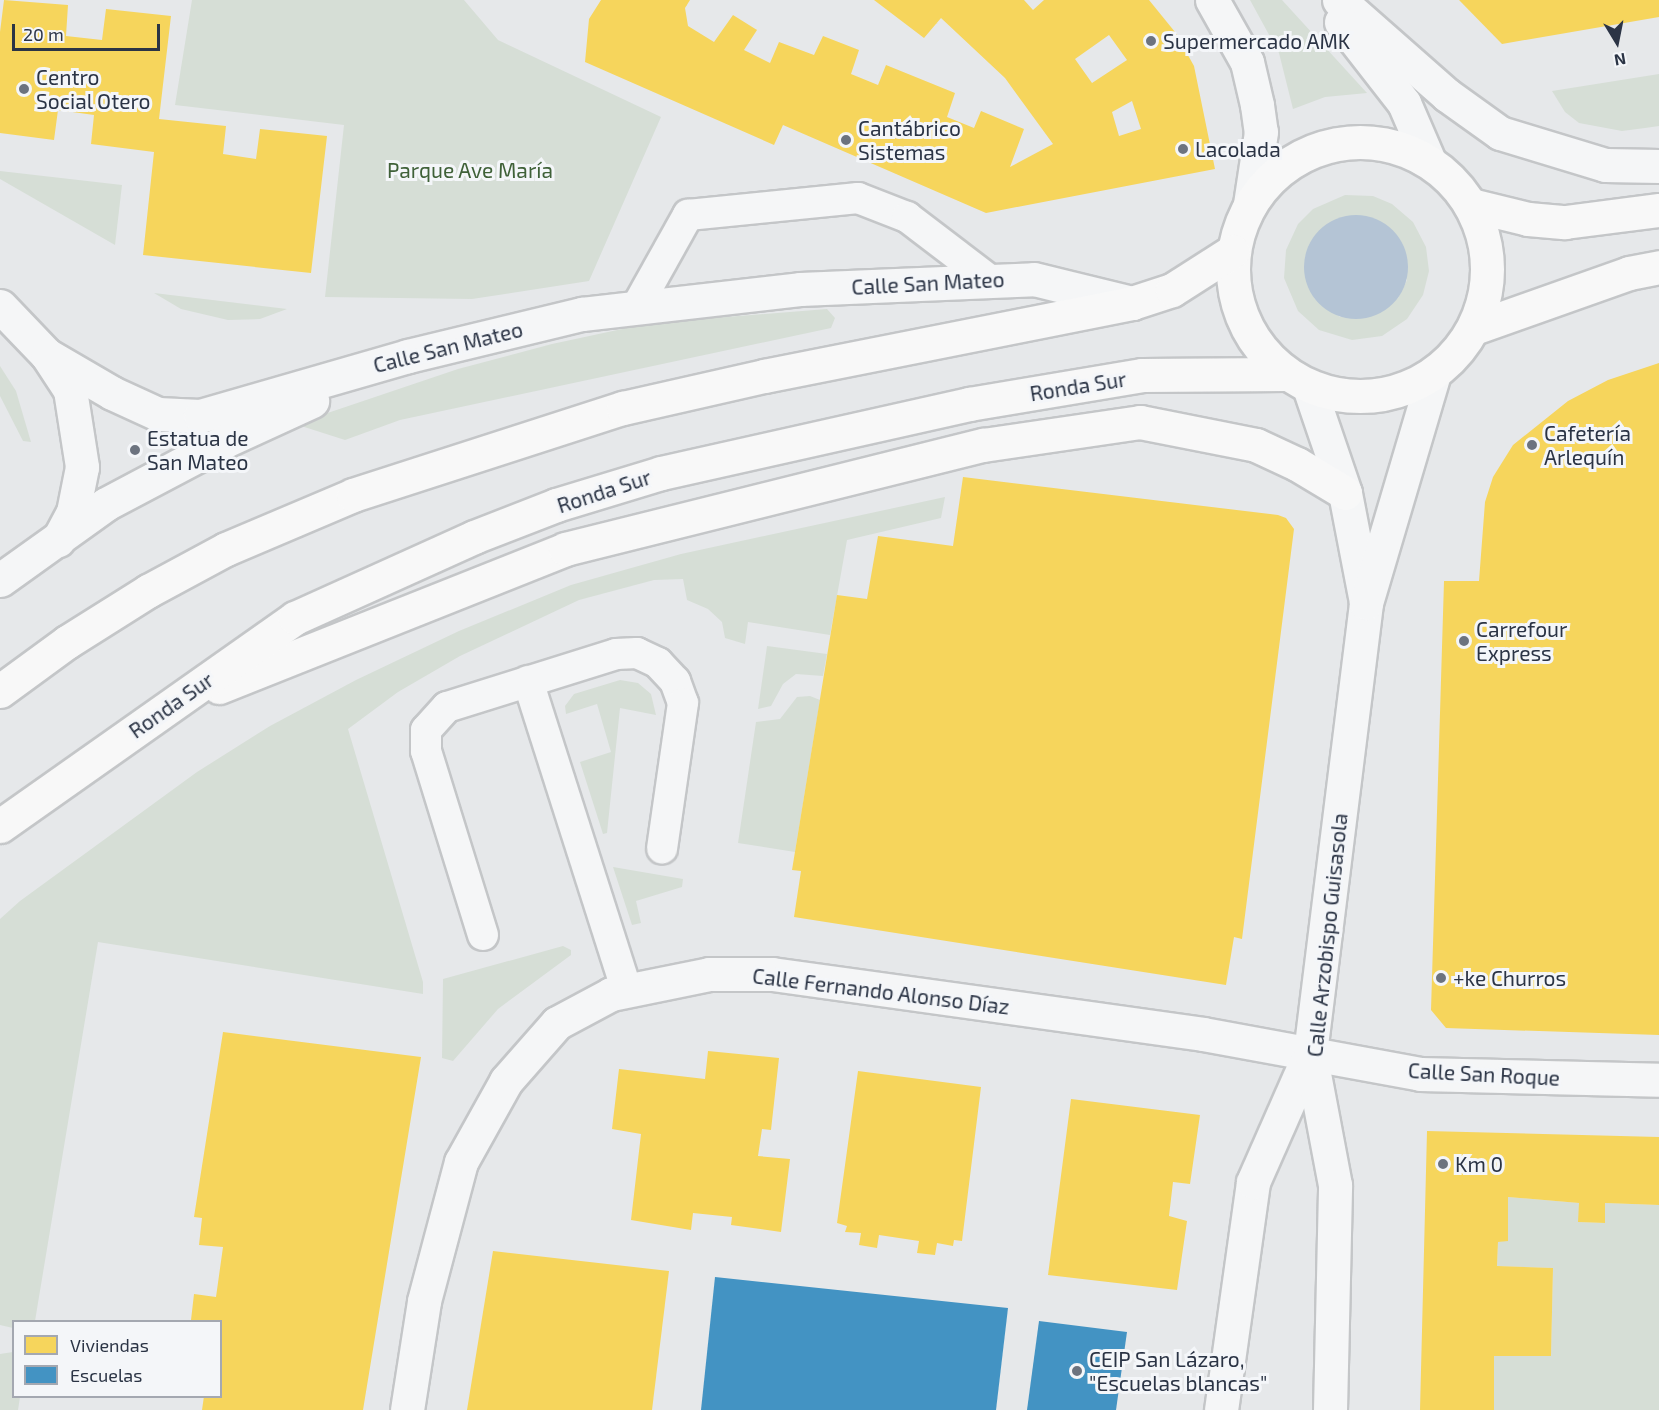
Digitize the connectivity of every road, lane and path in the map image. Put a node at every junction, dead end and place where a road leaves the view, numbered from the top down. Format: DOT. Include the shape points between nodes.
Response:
graph roads {
  1 [pos="1212,0"];
  2 [pos="1324,0"];
  3 [pos="1339,0"];
  4 [pos="1429,161"];
  5 [pos="1659,166"];
  6 [pos="1250,204"];
  7 [pos="1471,205"];
  8 [pos="1659,210"];
  9 [pos="1233,251"];
  10 [pos="1659,267"];
  11 [pos="991,280"];
  12 [pos="1132,303"];
  13 [pos="0,306"];
  14 [pos="636,308"];
  15 [pos="1474,327"];
  16 [pos="47,355"];
  17 [pos="408,356"];
  18 [pos="1434,374"];
  19 [pos="1298,380"];
  20 [pos="1345,494"];
  21 [pos="58,540"];
  22 [pos="0,580"];
  23 [pos="1366,603"];
  24 [pos="528,681"];
  25 [pos="0,691"];
  26 [pos="168,708"];
  27 [pos="0,826"];
  28 [pos="662,848"];
  29 [pos="483,935"];
  30 [pos="627,991"];
  31 [pos="1310,1053"];
  32 [pos="1659,1080"];
  33 [pos="407,1410"];
  34 [pos="1221,1410"];
  35 [pos="1330,1410"];
  1 -- 6 [label="street" via="1247,62 1257,105 1261,132"];
  2 -- 4 [label="street" via="1404,103"];
  3 -- 5 [label="street" via="1447,95 1500,133 1605,165"];
  4 -- 6 [label="highway, Ronda Sur" via="1391,145 1350,142 1311,151 1285,167"];
  4 -- 7 [label="highway, Ronda Sur" via="1453,181"];
  6 -- 9 [label="highway"];
  7 -- 8 [label="highway" via="1528,219 1565,222"];
  7 -- 15 [label="highway, Ronda Sur" via="1486,245 1487,288"];
  9 -- 12 [label="highway" via="1172,290"];
  9 -- 19 [label="highway" via="1232,286 1242,320 1260,350"];
  10 -- 15 [label="highway" via="1629,273"];
  11 -- 12 [label="street, Calle San Mateo" via="1034,279"];
  11 -- 14 [label="street, Calle San Mateo" via="800,289"];
  11 -- 14 [label="lane" via="907,217 858,198 688,215"];
  12 -- 25 [label="highway" via="623,408 353,495 226,549 77,635"];
  13 -- 16 [label="street"];
  14 -- 17 [label="street, Calle San Mateo" via="582,314"];
  15 -- 18 [label="highway, Ronda Sur" via="1457,353"];
  16 -- 17 [label="street, Calle San Mateo" via="112,393 159,414 200,416"];
  16 -- 21 [label="street" via="70,390 82,467 73,512"];
  17 -- 21 [label="street" via="225,441 106,504"];
  18 -- 19 [label="highway, Ronda Sur" via="1395,393 1352,397"];
  18 -- 23 [label="street, Calle Arzobispo Guisasola"];
  19 -- 20 [label="street, Calle Arzobispo Guisasola"];
  19 -- 26 [label="highway, Ronda Sur" via="1130,377 969,404 661,472 474,537 295,618"];
  20 -- 23 [label="street, Calle Arzobispo Guisasola"];
  20 -- 26 [label="highway" via="1297,464 1256,446 1140,422 982,445 565,549"];
  21 -- 22 [label="street"];
  23 -- 31 [label="street, Calle Arzobispo Guisasola"];
  24 -- 28 [label="lane" via="616,654 638,653 658,663 675,681 683,703"];
  24 -- 29 [label="lane" via="447,707 426,730 426,751"];
  24 -- 30 [label="lane"];
  26 -- 27 [label="highway, Ronda Sur"];
  30 -- 31 [label="street, Calle Fernando Alonso Díaz" via="709,974 771,974 1192,1032"];
  30 -- 33 [label="street, Calle Fernando Alonso Díaz" via="611,994 556,1023 506,1081 461,1162 424,1301"];
  31 -- 32 [label="street, Calle San Roque" via="1420,1074"];
  31 -- 34 [label="street" via="1253,1182"];
  31 -- 35 [label="street, Calle Arzobispo Guisasola" via="1335,1185"];
}
